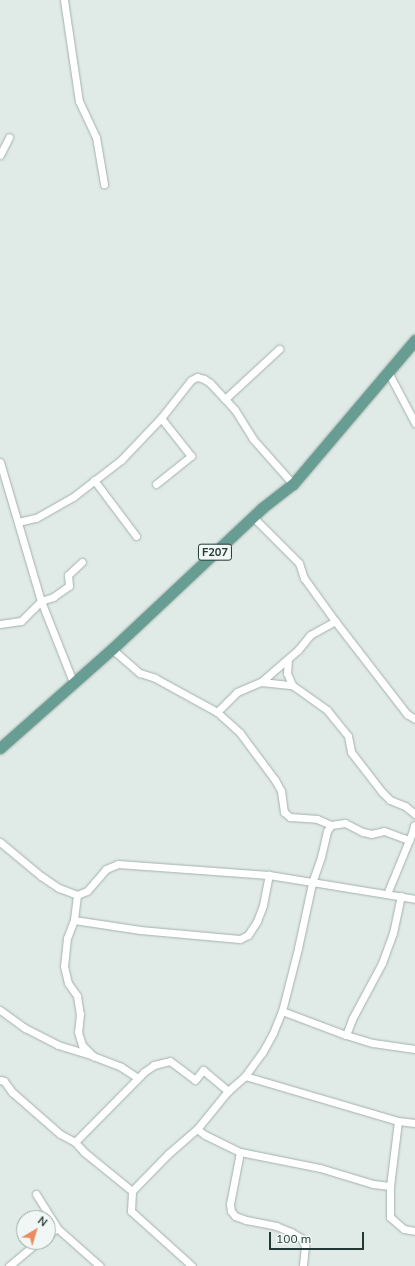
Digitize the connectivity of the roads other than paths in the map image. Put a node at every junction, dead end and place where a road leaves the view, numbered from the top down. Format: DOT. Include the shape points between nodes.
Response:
graph roads {
  1 [pos="64,0"];
  2 [pos="10,137"];
  3 [pos="0,154"];
  4 [pos="104,184"];
  5 [pos="415,340"];
  6 [pos="279,349"];
  7 [pos="388,372"];
  8 [pos="225,399"];
  9 [pos="161,418"];
  10 [pos="415,422"];
  11 [pos="0,462"];
  12 [pos="94,480"];
  13 [pos="156,484"];
  14 [pos="293,484"];
  15 [pos="253,517"];
  16 [pos="18,522"];
  17 [pos="136,536"];
  18 [pos="82,562"];
  19 [pos="41,601"];
  20 [pos="335,621"];
  21 [pos="0,624"];
  22 [pos="112,648"];
  23 [pos="288,659"];
  24 [pos="73,682"];
  25 [pos="261,682"];
  26 [pos="292,685"];
  27 [pos="217,712"];
  28 [pos="415,719"];
  29 [pos="0,748"];
  30 [pos="415,814"];
  31 [pos="331,825"];
  32 [pos="414,826"];
  33 [pos="409,840"];
  34 [pos="0,842"];
  35 [pos="269,875"];
  36 [pos="312,883"];
  37 [pos="387,894"];
  38 [pos="77,895"];
  39 [pos="401,896"];
  40 [pos="415,899"];
  41 [pos="74,920"];
  42 [pos="0,1010"];
  43 [pos="282,1011"];
  44 [pos="346,1035"];
  45 [pos="415,1049"];
  46 [pos="93,1056"];
  47 [pos="244,1076"];
  48 [pos="138,1078"];
  49 [pos="0,1080"];
  50 [pos="228,1091"];
  51 [pos="398,1121"];
  52 [pos="415,1122"];
  53 [pos="197,1129"];
  54 [pos="75,1142"];
  55 [pos="240,1152"];
  56 [pos="390,1186"];
  57 [pos="132,1191"];
  58 [pos="36,1194"];
  59 [pos="58,1228"];
  60 [pos="415,1231"];
  61 [pos="28,1250"];
  62 [pos="9,1266"];
  63 [pos="100,1266"];
  64 [pos="192,1266"];
  65 [pos="303,1266"];
  1 -- 4 [label="street" via="79,101 96,137"];
  2 -- 3 [label="street"];
  5 -- 7 [label="main road, F207"];
  6 -- 8 [label="street"];
  7 -- 10 [label="street"];
  7 -- 14 [label="main road, F207"];
  8 -- 9 [label="street" via="210,383 197,378 191,380"];
  8 -- 14 [label="street" via="253,439"];
  9 -- 12 [label="street" via="134,449"];
  9 -- 13 [label="street" via="191,456"];
  11 -- 16 [label="street"];
  12 -- 16 [label="street" via="73,497 36,518"];
  12 -- 17 [label="street"];
  14 -- 15 [label="main road, F207"];
  15 -- 20 [label="street" via="299,563 304,578"];
  15 -- 22 [label="main road, F207"];
  16 -- 19 [label="street"];
  18 -- 19 [label="street" via="68,575 69,586"];
  19 -- 21 [label="street" via="21,621"];
  19 -- 24 [label="street"];
  20 -- 23 [label="street" via="310,635"];
  20 -- 28 [label="street" via="407,714"];
  22 -- 24 [label="main road, F207"];
  22 -- 27 [label="street" via="140,673 156,678"];
  23 -- 25 [label="street"];
  23 -- 26 [label="street" via="287,673"];
  24 -- 29 [label="main road, F207"];
  25 -- 26 [label="street"];
  25 -- 27 [label="street" via="237,692"];
  26 -- 30 [label="street" via="327,710 348,736 351,752 382,792 390,800 405,806"];
  27 -- 31 [label="street" via="240,733 275,780 281,791 284,812 290,816 317,819"];
  30 -- 32 [label="street"];
  31 -- 33 [label="street" via="345,823 363,832 371,834 384,831"];
  31 -- 36 [label="street"];
  32 -- 33 [label="street"];
  33 -- 37 [label="street"];
  34 -- 38 [label="street" via="41,876 59,888"];
  35 -- 36 [label="street"];
  35 -- 38 [label="street" via="118,864 106,869 87,892"];
  35 -- 41 [label="street" via="258,921 248,936 240,939 140,930"];
  36 -- 37 [label="street"];
  36 -- 43 [label="street"];
  37 -- 39 [label="street"];
  38 -- 41 [label="street"];
  39 -- 40 [label="street"];
  39 -- 44 [label="street" via="382,963"];
  41 -- 46 [label="street" via="67,938 64,966 68,983 77,996 80,1014 78,1032 82,1045"];
  42 -- 46 [label="street" via="24,1028 51,1042"];
  43 -- 44 [label="street"];
  43 -- 47 [label="street" via="262,1052"];
  44 -- 45 [label="street" via="373,1043"];
  46 -- 48 [label="street" via="121,1067"];
  47 -- 50 [label="street"];
  47 -- 51 [label="street"];
  48 -- 50 [label="street" via="154,1065 170,1061 194,1080 203,1070"];
  48 -- 54 [label="street"];
  49 -- 54 [label="street" via="60,1134"];
  50 -- 53 [label="street"];
  51 -- 52 [label="street"];
  51 -- 56 [label="street"];
  53 -- 55 [label="street"];
  53 -- 57 [label="street"];
  54 -- 57 [label="street"];
  55 -- 56 [label="street" via="320,1168 373,1184"];
  55 -- 65 [label="street" via="230,1204 231,1211 235,1216 276,1226 301,1238 305,1246"];
  56 -- 60 [label="street" via="390,1217 404,1229"];
  57 -- 64 [label="street" via="130,1212"];
  58 -- 59 [label="street"];
  59 -- 63 [label="street"];
  61 -- 62 [label="street"];
}
